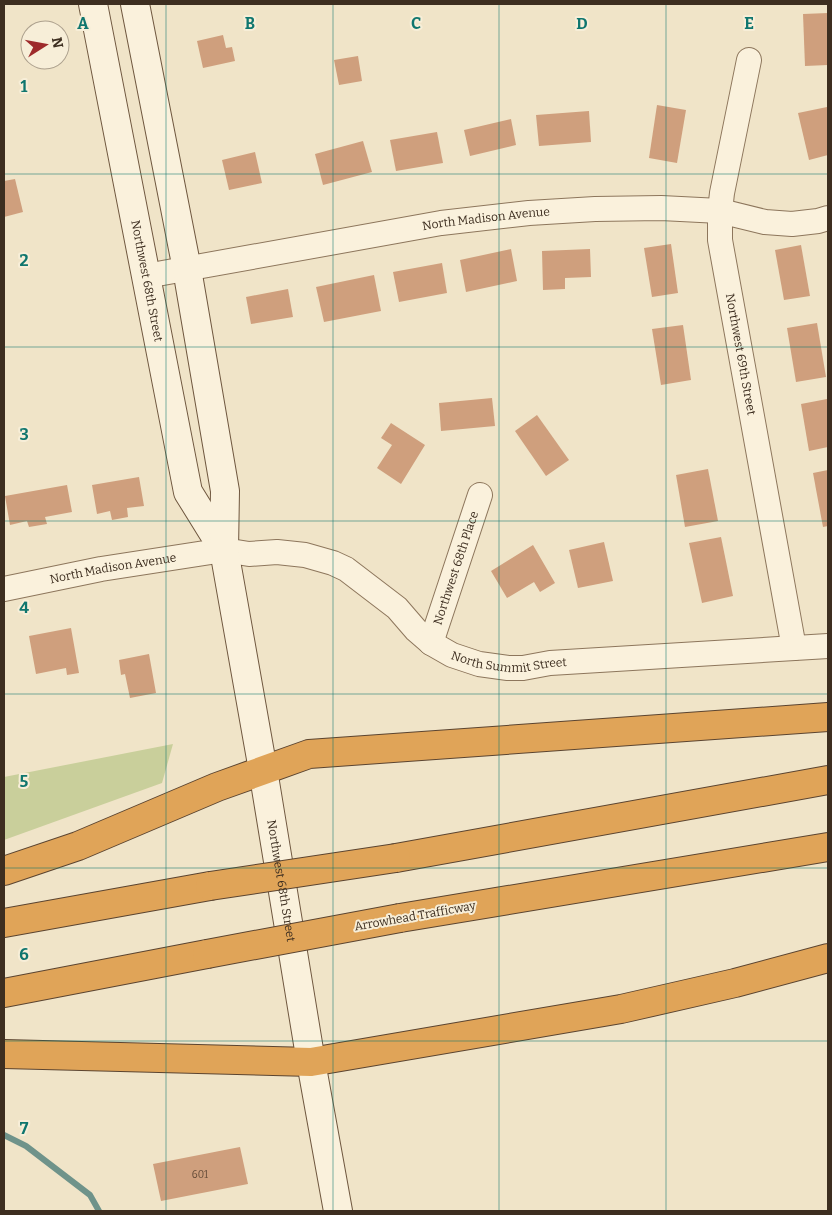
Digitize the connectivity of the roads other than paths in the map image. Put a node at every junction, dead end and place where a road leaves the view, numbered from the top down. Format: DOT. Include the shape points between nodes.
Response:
graph roads {
  1 [pos="93,4"];
  2 [pos="135,4"];
  3 [pos="749,60"];
  4 [pos="720,211"];
  5 [pos="828,218"];
  6 [pos="188,268"];
  7 [pos="146,276"];
  8 [pos="480,495"];
  9 [pos="224,550"];
  10 [pos="4,589"];
  11 [pos="431,643"];
  12 [pos="828,646"];
  13 [pos="794,648"];
  14 [pos="828,717"];
  15 [pos="263,770"];
  16 [pos="828,780"];
  17 [pos="828,847"];
  18 [pos="4,871"];
  19 [pos="4,923"];
  20 [pos="828,958"];
  21 [pos="4,993"];
  22 [pos="4,1054"];
  23 [pos="311,1062"];
  24 [pos="338,1211"];
  1 -- 7 [label="main road, Northwest 68th Street"];
  2 -- 6 [label="main road, Northwest 68th Street"];
  3 -- 4 [label="street, Northwest 69th Street"];
  4 -- 5 [label="street, North Madison Avenue" via="766,222 792,224"];
  4 -- 6 [label="street, North Madison Avenue" via="642,208 529,212 441,223"];
  4 -- 13 [label="street, Northwest 69th Street" via="722,256"];
  6 -- 7 [label="street, North Madison Avenue"];
  6 -- 9 [label="main road, Northwest 68th Street" via="225,491"];
  7 -- 9 [label="main road, Northwest 68th Street" via="188,492"];
  8 -- 11 [label="street, Northwest 68th Place"];
  9 -- 10 [label="street, North Madison Avenue" via="101,568"];
  9 -- 11 [label="street, North Summit Street" via="306,555 333,563 346,569 397,608"];
  9 -- 15 [label="main road, Northwest 68th Street"];
  11 -- 13 [label="street, North Summit Street" via="452,655 479,664 508,668"];
  12 -- 13 [label="street, North Summit Street"];
  14 -- 15 [label="highway" via="309,754"];
  15 -- 18 [label="highway" via="78,846"];
  15 -- 23 [label="main road, Northwest 68th Street"];
  16 -- 19 [label="highway, bridge" via="396,858 210,886"];
  17 -- 21 [label="highway, Arrowhead Trafficway, bridge" via="400,918"];
  20 -- 23 [label="highway" via="621,1009"];
  22 -- 23 [label="highway"];
  23 -- 24 [label="main road, Northwest 68th Street"];
}
